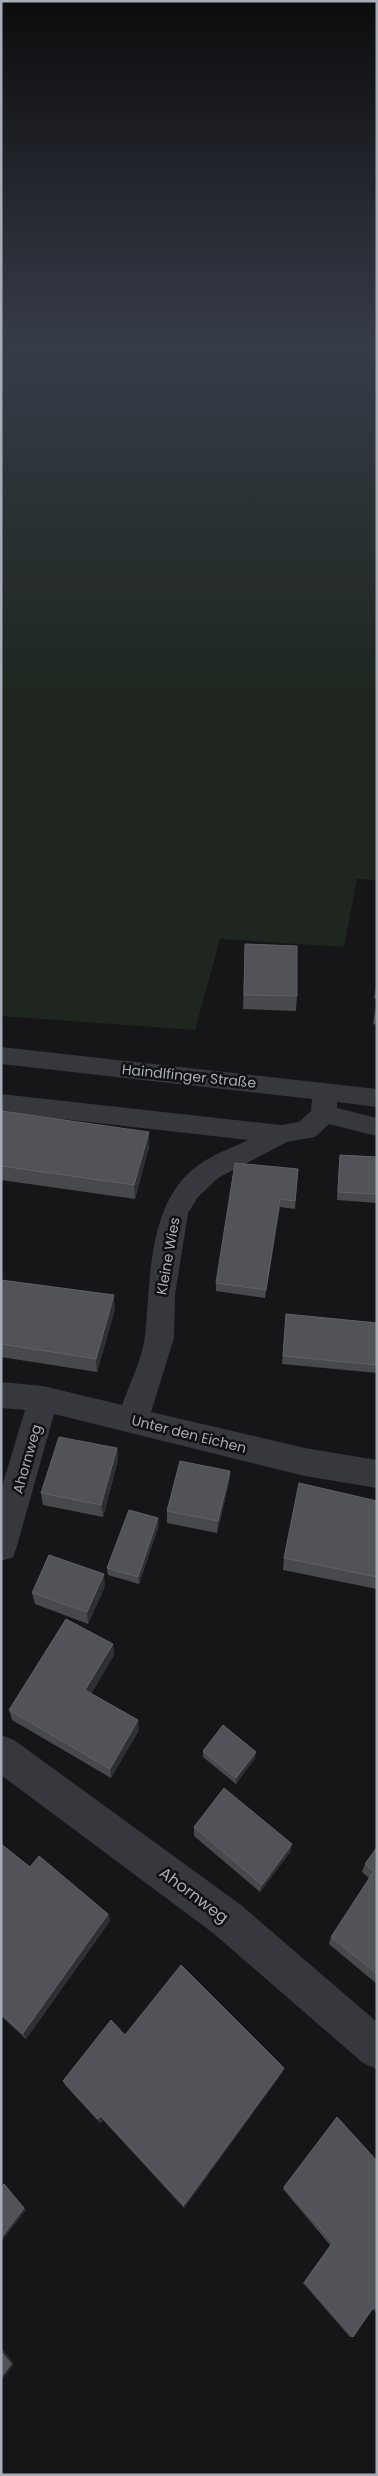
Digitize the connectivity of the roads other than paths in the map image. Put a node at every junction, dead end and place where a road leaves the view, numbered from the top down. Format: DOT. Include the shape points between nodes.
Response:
graph roads {
  1 [pos="1,1055"];
  2 [pos="377,1098"];
  3 [pos="1,1103"];
  4 [pos="324,1103"];
  5 [pos="377,1127"];
  6 [pos="281,1134"];
  7 [pos="1,1395"];
  8 [pos="43,1399"];
  9 [pos="133,1420"];
  10 [pos="377,1474"];
  11 [pos="1,1546"];
  12 [pos="1,1753"];
  13 [pos="377,2049"];
  1 -- 4 [label="street, Haindlfinger Straße"];
  2 -- 4 [label="street, Haindlfinger Straße"];
  3 -- 6 [label="street"];
  4 -- 5 [label="street"];
  4 -- 6 [label="street, Kleine Wies" via="306,1130"];
  6 -- 9 [label="street, Kleine Wies" via="209,1171 189,1190 176,1212 161,1296 159,1338"];
  7 -- 8 [label="street, Unter den Eichen"];
  8 -- 9 [label="street, Unter den Eichen"];
  8 -- 11 [label="street, Ahornweg"];
  9 -- 10 [label="street, Unter den Eichen" via="305,1462"];
  12 -- 13 [label="street, Ahornweg" via="227,1919"];
}
